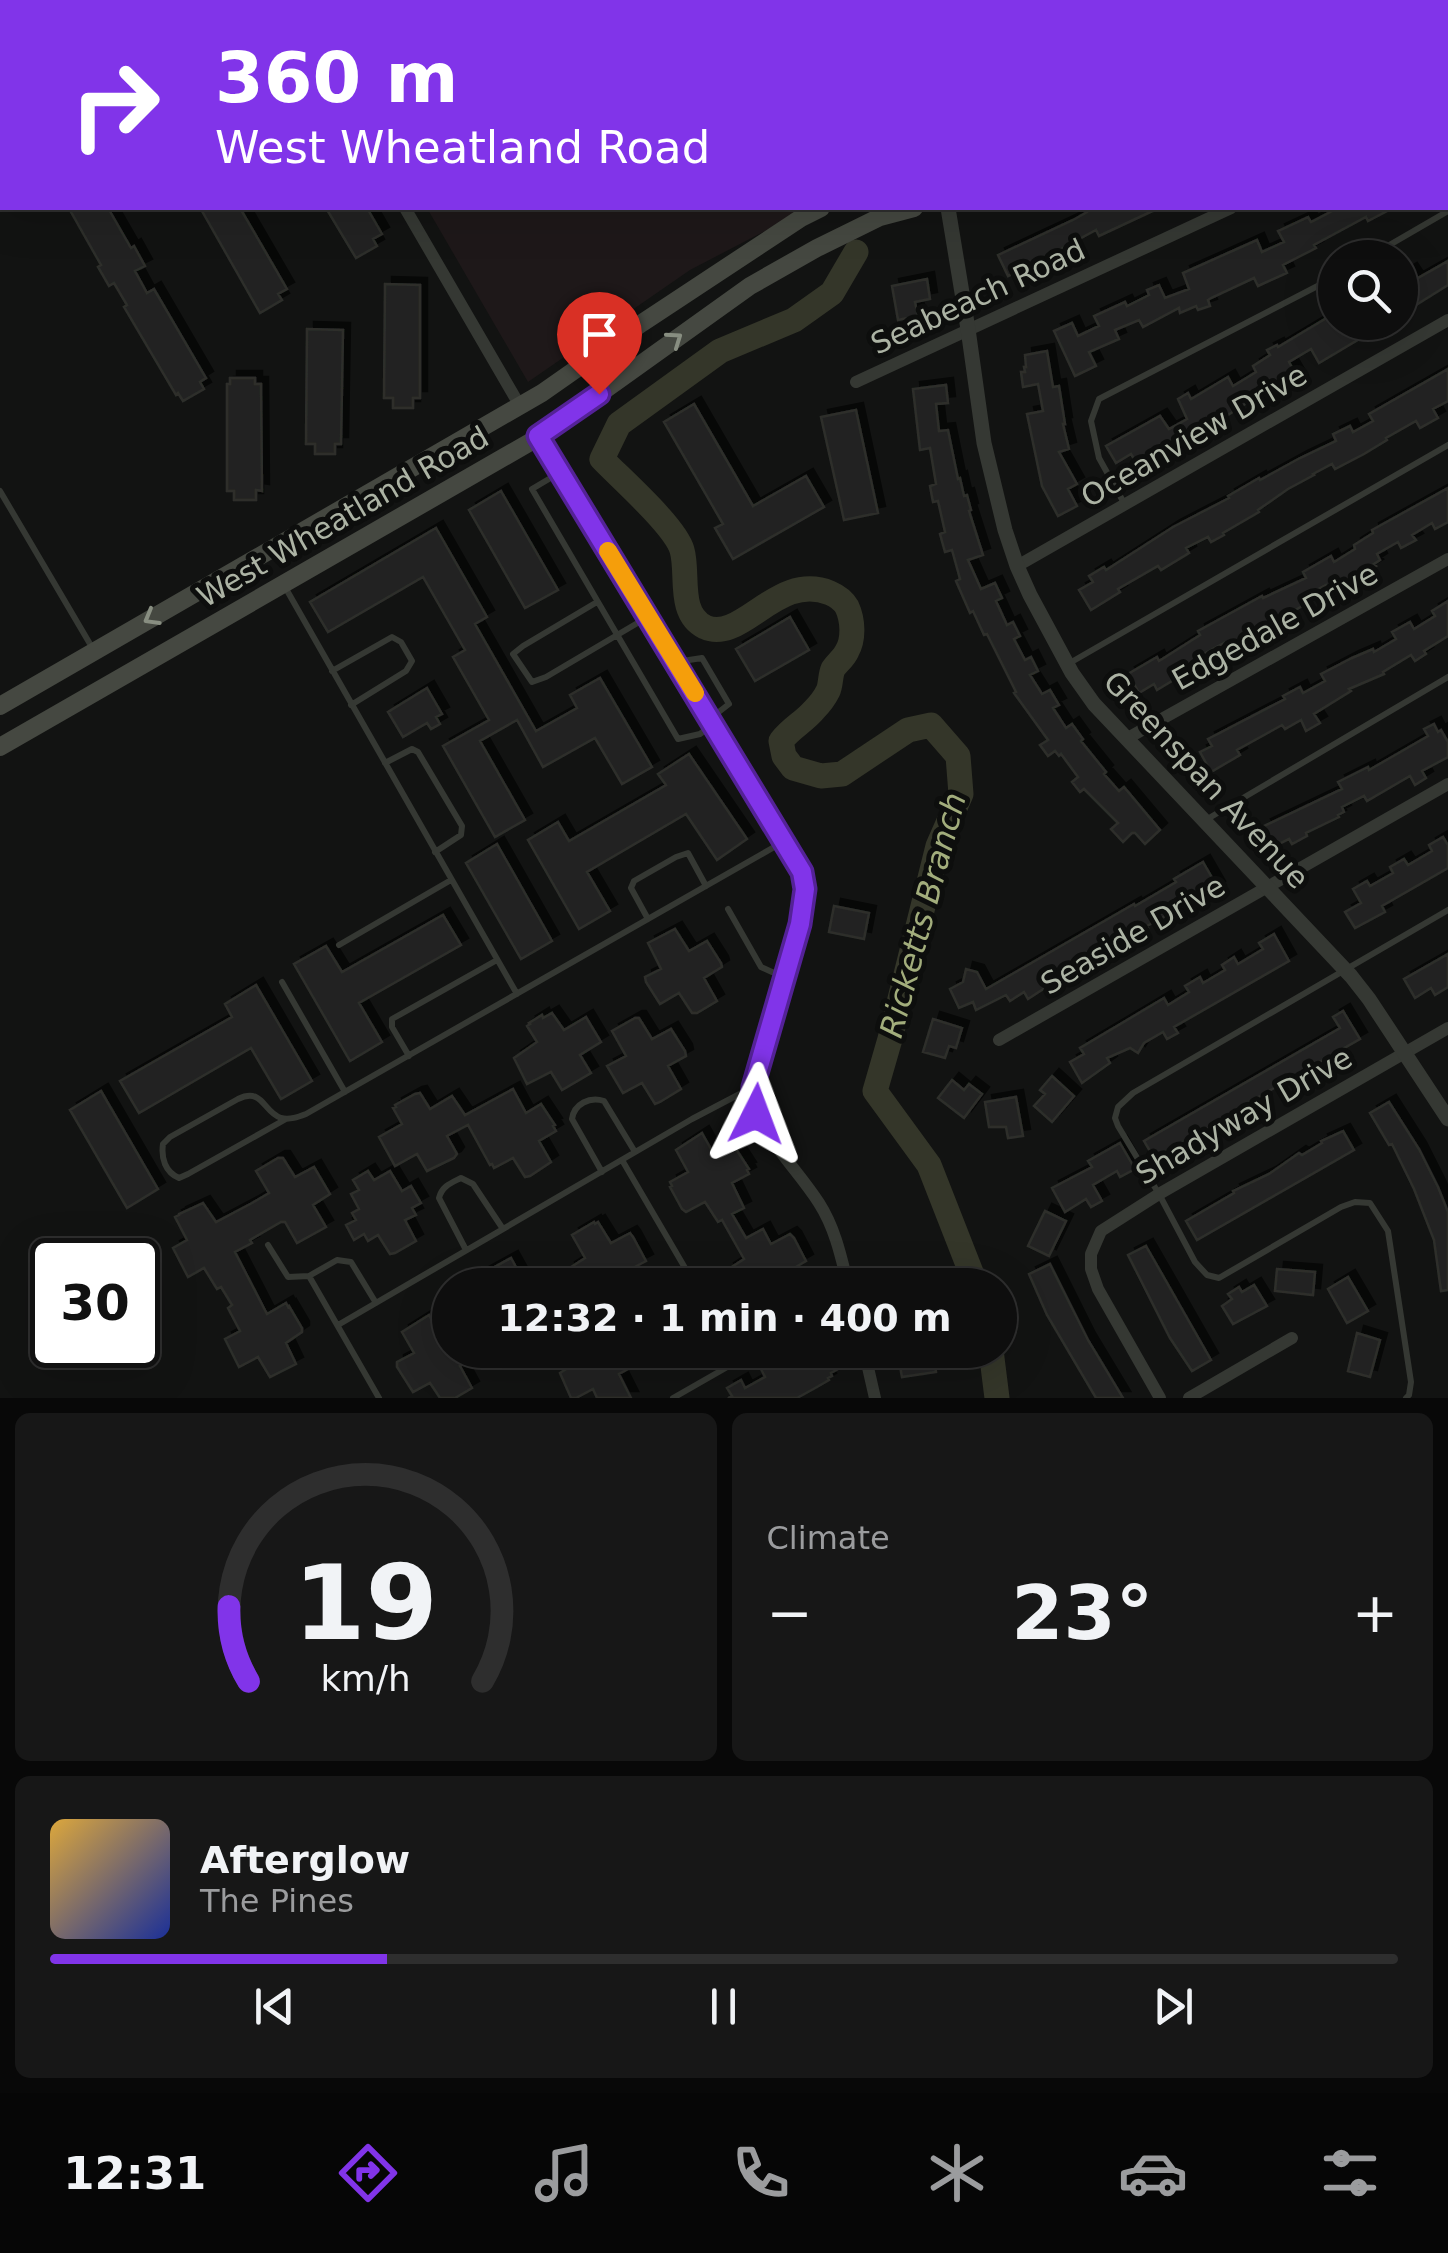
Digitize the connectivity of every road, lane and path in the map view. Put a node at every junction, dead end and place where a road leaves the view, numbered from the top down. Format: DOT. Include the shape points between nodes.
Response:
graph roads {
  1 [pos="406,210"];
  2 [pos="906,210"];
  3 [pos="948,210"];
  4 [pos="1227,210"];
  5 [pos="1448,211"];
  6 [pos="799,213"];
  7 [pos="1398,240"];
  8 [pos="818,248"];
  9 [pos="1318,286"];
  10 [pos="1448,320"];
  11 [pos="968,329"];
  12 [pos="856,382"];
  13 [pos="520,406"];
  14 [pos="538,436"];
  15 [pos="1448,444"];
  16 [pos="560,472"];
  17 [pos="0,491"];
  18 [pos="1125,504"];
  19 [pos="266,552"];
  20 [pos="1448,559"];
  21 [pos="1017,566"];
  22 [pos="282,582"];
  23 [pos="597,602"];
  24 [pos="648,617"];
  25 [pos="616,636"];
  26 [pos="94,651"];
  27 [pos="676,662"];
  28 [pos="1068,665"];
  29 [pos="332,672"];
  30 [pos="1448,677"];
  31 [pos="351,705"];
  32 [pos="0,706"];
  33 [pos="712,721"];
  34 [pos="1126,739"];
  35 [pos="0,747"];
  36 [pos="385,763"];
  37 [pos="1448,784"];
  38 [pos="1204,821"];
  39 [pos="784,841"];
  40 [pos="435,852"];
  41 [pos="451,880"];
  42 [pos="706,886"];
  43 [pos="1267,888"];
  44 [pos="728,908"];
  45 [pos="1448,910"];
  46 [pos="648,919"];
  47 [pos="339,945"];
  48 [pos="497,960"];
  49 [pos="1344,970"];
  50 [pos="785,974"];
  51 [pos="282,982"];
  52 [pos="517,994"];
  53 [pos="1448,1028"];
  54 [pos="999,1040"];
  55 [pos="1404,1052"];
  56 [pos="409,1056"];
  57 [pos="753,1087"];
  58 [pos="345,1092"];
  59 [pos="286,1119"];
  60 [pos="1448,1119"];
  61 [pos="635,1152"];
  62 [pos="622,1160"];
  63 [pos="602,1172"];
  64 [pos="1159,1194"];
  65 [pos="503,1230"];
  66 [pos="268,1246"];
  67 [pos="466,1250"];
  68 [pos="686,1268"];
  69 [pos="843,1268"];
  70 [pos="309,1276"];
  71 [pos="376,1304"];
  72 [pos="338,1325"];
  73 [pos="1292,1338"];
  74 [pos="724,1368"];
  75 [pos="867,1368"];
  76 [pos="871,1396"];
  77 [pos="379,1398"];
  78 [pos="672,1398"];
  79 [pos="1160,1398"];
  80 [pos="1189,1398"];
  81 [pos="1406,1398"];
  1 -- 13 [label="street"];
  2 -- 8 [label="main road, West Wheatland Road"];
  3 -- 11 [label="street, Greenspan Avenue"];
  4 -- 11 [label="street, Seabeach Road"];
  5 -- 7 [label="lane"];
  6 -- 8 [label="main road"];
  6 -- 13 [label="main road, West Wheatland Road"];
  14 -- 8 [label="main road, West Wheatland Road, one-way" via="750,286"];
  9 -- 18 [label="lane" via="1099,398 1091,421 1099,458"];
  10 -- 18 [label="street, Oceanview Drive"];
  11 -- 12 [label="street, Seabeach Road"];
  11 -- 21 [label="street, Greenspan Avenue" via="989,470"];
  13 -- 14 [label="main road"];
  13 -- 19 [label="main road, West Wheatland Road"];
  14 -- 16 [label="street"];
  14 -- 22 [label="main road, West Wheatland Road"];
  15 -- 28 [label="lane"];
  16 -- 23 [label="lane" via="532,489"];
  16 -- 24 [label="street"];
  17 -- 26 [label="lane"];
  18 -- 21 [label="street, Oceanview Drive"];
  19 -- 22 [label="main road"];
  19 -- 26 [label="main road, West Wheatland Road, one-way"];
  20 -- 34 [label="street, Edgedale Drive"];
  21 -- 28 [label="street, Greenspan Avenue"];
  22 -- 29 [label="lane"];
  22 -- 35 [label="main road, West Wheatland Road"];
  23 -- 25 [label="lane"];
  23 -- 25 [label="lane" via="513,654 532,682"];
  24 -- 25 [label="lane"];
  24 -- 27 [label="street"];
  25 -- 33 [label="lane" via="678,739 700,734"];
  26 -- 32 [label="main road, West Wheatland Road"];
  27 -- 33 [label="street"];
  27 -- 33 [label="lane" via="702,658 729,704"];
  28 -- 34 [label="street, Greenspan Avenue"];
  29 -- 31 [label="lane"];
  29 -- 31 [label="lane" via="392,637 412,661"];
  30 -- 38 [label="lane"];
  31 -- 36 [label="lane"];
  33 -- 39 [label="street"];
  34 -- 38 [label="street, Greenspan Avenue"];
  36 -- 40 [label="lane"];
  36 -- 40 [label="lane" via="418,752 462,826 461,834"];
  37 -- 43 [label="street, Seaside Drive"];
  38 -- 43 [label="street, Greenspan Avenue"];
  39 -- 42 [label="lane"];
  39 -- 50 [label="street" via="805,889"];
  40 -- 41 [label="lane"];
  41 -- 47 [label="lane"];
  41 -- 48 [label="lane"];
  42 -- 46 [label="lane"];
  42 -- 46 [label="lane" via="688,853 676,856 631,888"];
  43 -- 49 [label="street, Greenspan Avenue"];
  43 -- 54 [label="street, Seaside Drive"];
  44 -- 50 [label="lane" via="762,968"];
  45 -- 49 [label="lane"];
  46 -- 52 [label="lane"];
  48 -- 52 [label="lane"];
  48 -- 56 [label="lane" via="392,1019"];
  49 -- 55 [label="street, Greenspan Avenue"];
  49 -- 64 [label="lane" via="1122,1101 1118,1126"];
  50 -- 57 [label="street"];
  51 -- 58 [label="lane"];
  52 -- 56 [label="lane"];
  53 -- 55 [label="street, Shadyway Drive"];
  55 -- 60 [label="street, Greenspan Avenue"];
  55 -- 64 [label="street, Shadyway Drive"];
  56 -- 58 [label="lane"];
  57 -- 61 [label="lane"];
  57 -- 69 [label="street" via="756,1114 818,1203"];
  58 -- 59 [label="lane"];
  59 -- 59 [label="lane" via="178,1178 164,1163 163,1144 170,1137 246,1095"];
  61 -- 62 [label="lane"];
  61 -- 63 [label="lane" via="604,1101 586,1102 572,1119"];
  62 -- 63 [label="lane"];
  62 -- 68 [label="lane"];
  63 -- 65 [label="lane"];
  64 -- 79 [label="street, Shadyway Drive" via="1102,1231 1091,1254 1098,1290"];
  64 -- 81 [label="lane" via="1195,1262 1219,1278 1341,1206 1370,1203 1388,1232 1410,1382"];
  65 -- 67 [label="lane"];
  65 -- 67 [label="lane" via="474,1184 461,1178 448,1184 439,1198"];
  66 -- 70 [label="lane" via="288,1276"];
  67 -- 71 [label="lane"];
  70 -- 71 [label="lane" via="337,1260 351,1262"];
  70 -- 72 [label="lane"];
  71 -- 72 [label="lane"];
  72 -- 77 [label="lane"];
  73 -- 80 [label="street"];
  74 -- 78 [label="lane"];
  75 -- 76 [label="street"];
}
